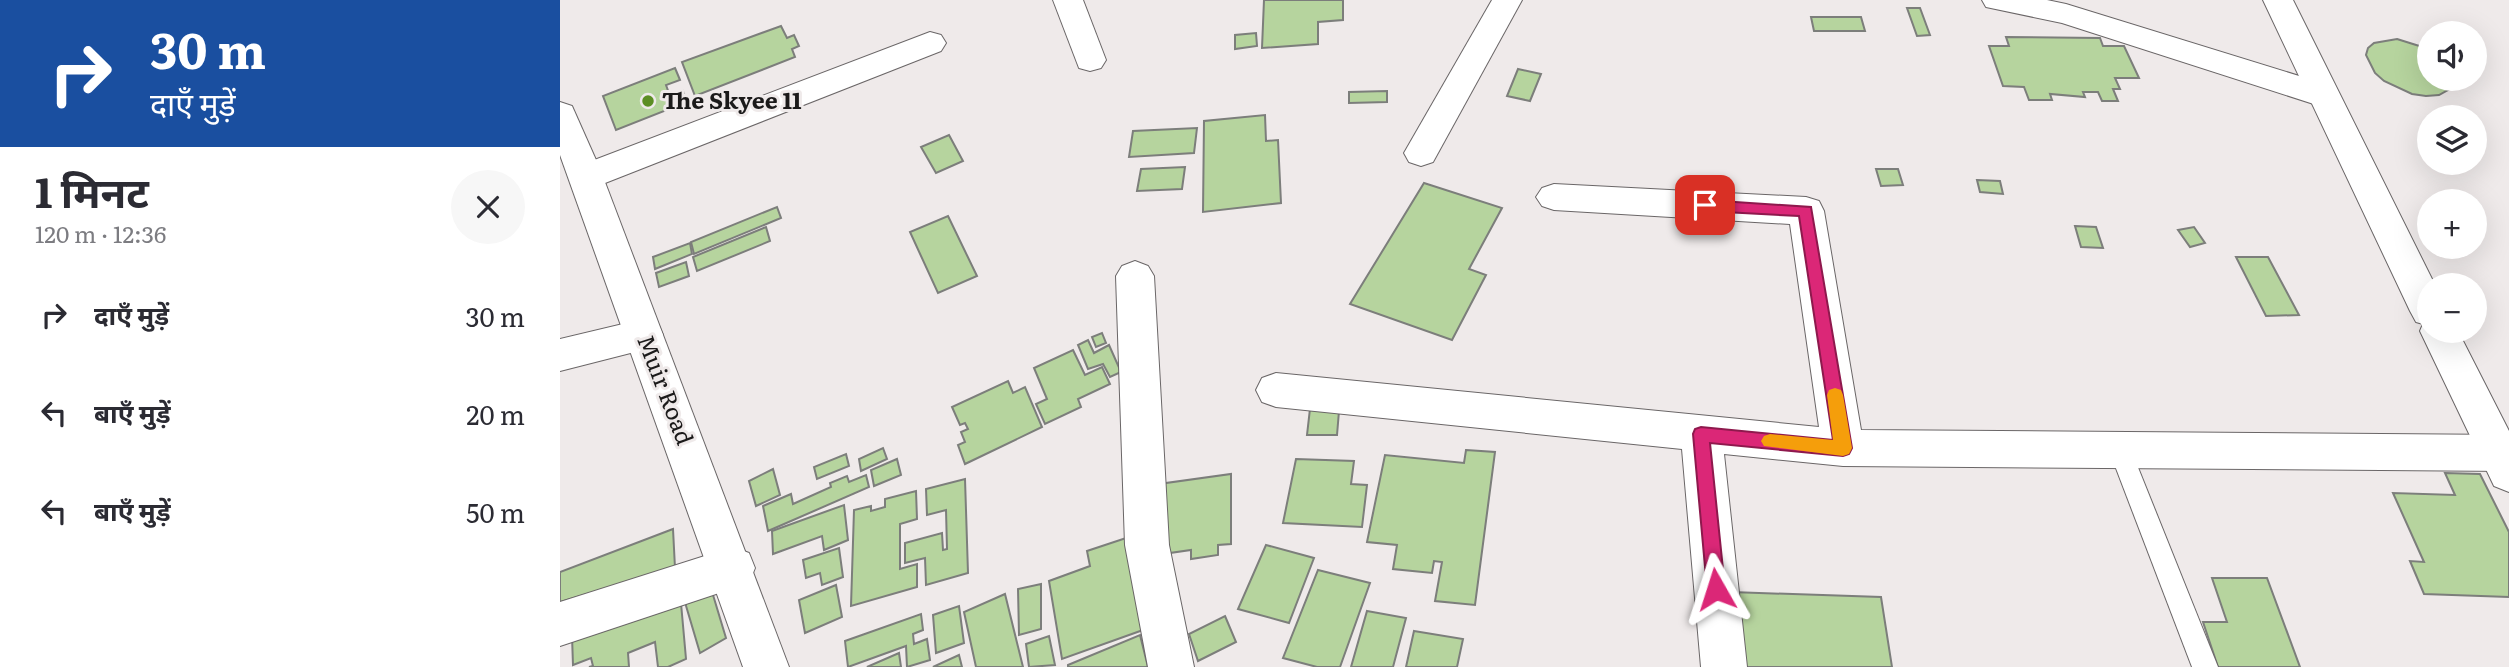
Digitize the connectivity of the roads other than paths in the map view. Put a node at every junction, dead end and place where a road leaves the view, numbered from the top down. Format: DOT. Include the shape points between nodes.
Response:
graph roads {
  1 [pos="1068,0"];
  2 [pos="1507,0"];
  3 [pos="1997,0"];
  4 [pos="2278,0"];
  5 [pos="930,43"];
  6 [pos="1090,60"];
  7 [pos="2323,95"];
  8 [pos="560,114"];
  9 [pos="1421,153"];
  10 [pos="587,176"];
  11 [pos="1554,197"];
  12 [pos="1135,276"];
  13 [pos="2417,287"];
  14 [pos="644,335"];
  15 [pos="2445,343"];
  16 [pos="560,355"];
  17 [pos="1276,390"];
  18 [pos="1701,434"];
  19 [pos="1843,448"];
  20 [pos="2120,450"];
  21 [pos="2506,459"];
  22 [pos="733,568"];
  23 [pos="560,624"];
  24 [pos="766,667"];
  25 [pos="1171,667"];
  26 [pos="1724,667"];
  27 [pos="2205,667"];
  1 -- 6 [label="street"];
  2 -- 9 [label="street"];
  3 -- 7 [label="street" via="2066,14"];
  4 -- 7 [label="street"];
  5 -- 10 [label="street"];
  7 -- 13 [label="street"];
  8 -- 10 [label="street, Muir Road"];
  10 -- 14 [label="street, Muir Road"];
  11 -- 19 [label="street" via="1806,211"];
  12 -- 25 [label="street" via="1147,545"];
  14 -- 16 [label="street"];
  14 -- 22 [label="street, Muir Road"];
  15 -- 21 [label="street"];
  17 -- 18 [label="street"];
  18 -- 19 [label="street"];
  18 -- 26 [label="street"];
  19 -- 20 [label="street"];
  20 -- 21 [label="street"];
  20 -- 27 [label="lane"];
  22 -- 23 [label="street"];
  22 -- 24 [label="street, Muir Road"];
}
